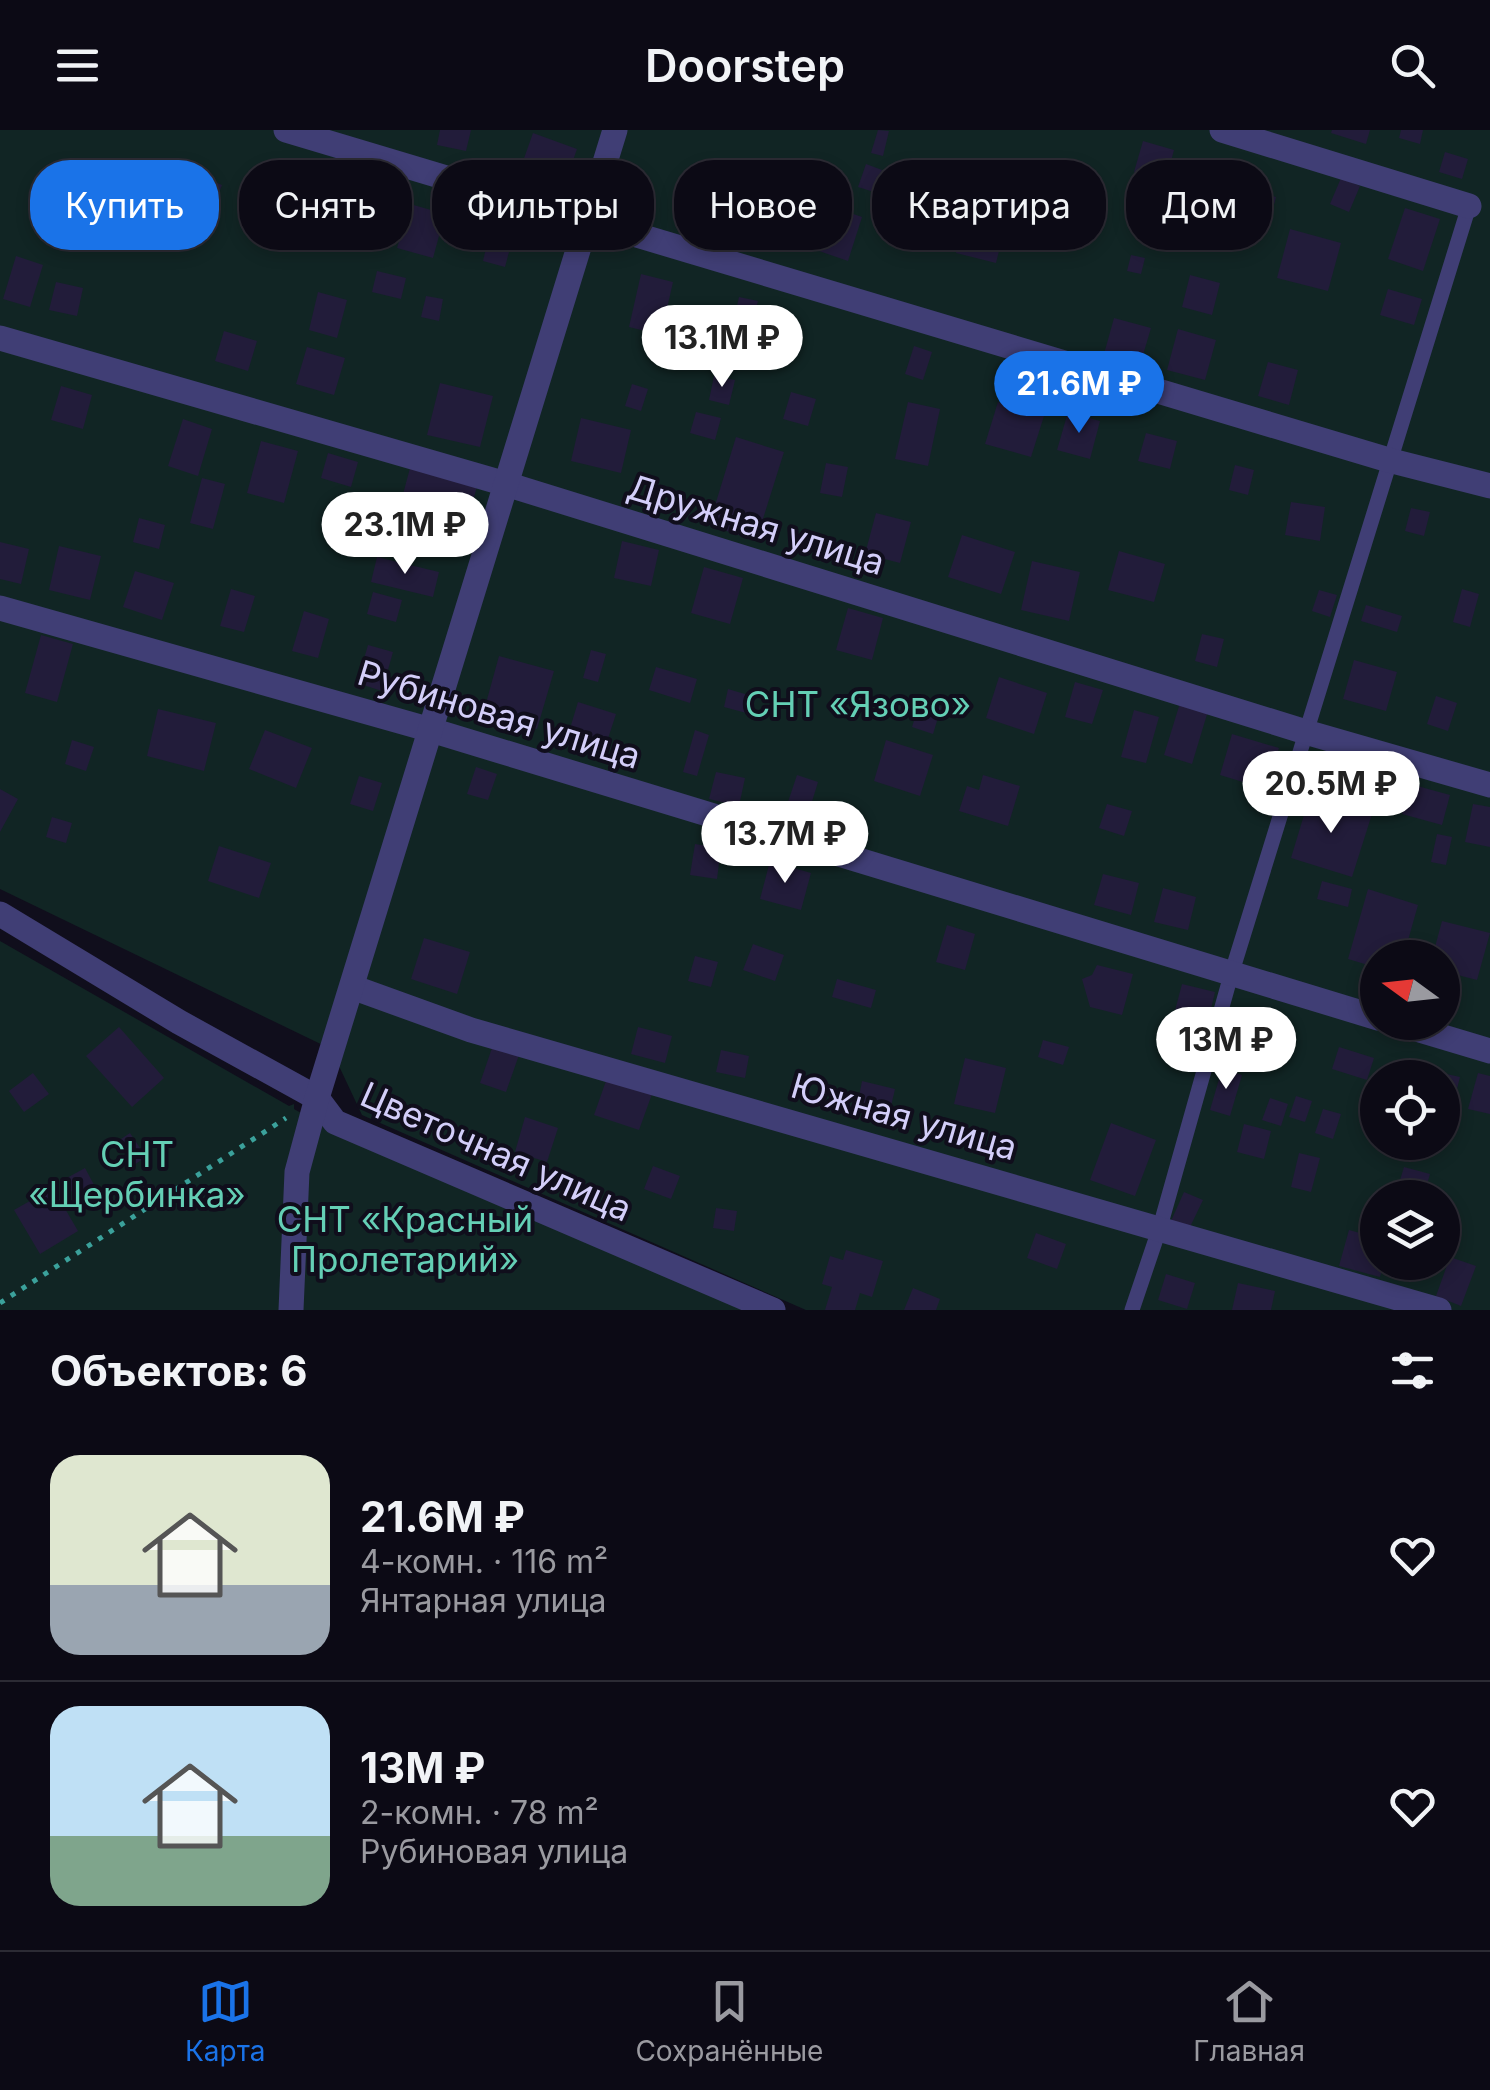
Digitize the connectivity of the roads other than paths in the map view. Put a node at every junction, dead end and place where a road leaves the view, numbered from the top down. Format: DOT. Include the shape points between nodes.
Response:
graph roads {
  1 [pos="286,130"];
  2 [pos="615,130"];
  3 [pos="1222,130"];
  4 [pos="607,160"];
  5 [pos="432,174"];
  6 [pos="1469,206"];
  7 [pos="654,240"];
  8 [pos="581,250"];
  9 [pos="0,338"];
  10 [pos="1392,461"];
  11 [pos="506,484"];
  12 [pos="1490,486"];
  13 [pos="0,608"];
  14 [pos="430,730"];
  15 [pos="1309,733"];
  16 [pos="1490,785"];
  17 [pos="0,914"];
  18 [pos="1232,975"];
  19 [pos="352,986"];
  20 [pos="1360,1013"];
  21 [pos="1453,1040"];
  22 [pos="1490,1051"];
  23 [pos="318,1098"];
  24 [pos="1160,1226"];
  25 [pos="291,1310"];
  26 [pos="773,1310"];
  27 [pos="1132,1310"];
  28 [pos="1439,1310"];
  1 -- 5 [label="street"];
  2 -- 4 [label="street"];
  3 -- 6 [label="street"];
  6 -- 10 [label="lane"];
  7 -- 10 [label="street"];
  8 -- 11 [label="street"];
  9 -- 11 [label="street, Дружная улица"];
  10 -- 12 [label="street"];
  10 -- 15 [label="lane"];
  11 -- 14 [label="street"];
  11 -- 15 [label="street, Дружная улица"];
  13 -- 14 [label="street, Рубиновая улица"];
  14 -- 18 [label="street, Рубиновая улица"];
  14 -- 19 [label="street"];
  15 -- 16 [label="street, Дружная улица"];
  15 -- 18 [label="lane"];
  17 -- 23 [label="street, Цветочная улица"];
  18 -- 20 [label="street, Рубиновая улица"];
  18 -- 24 [label="lane"];
  19 -- 23 [label="street"];
  19 -- 24 [label="street, Южная улица" via="471,1030"];
  21 -- 22 [label="street"];
  23 -- 25 [label="street" via="297,1172"];
  23 -- 26 [label="street, Цветочная улица" via="334,1122"];
  24 -- 27 [label="lane"];
  24 -- 28 [label="street, Южная улица"];
}
